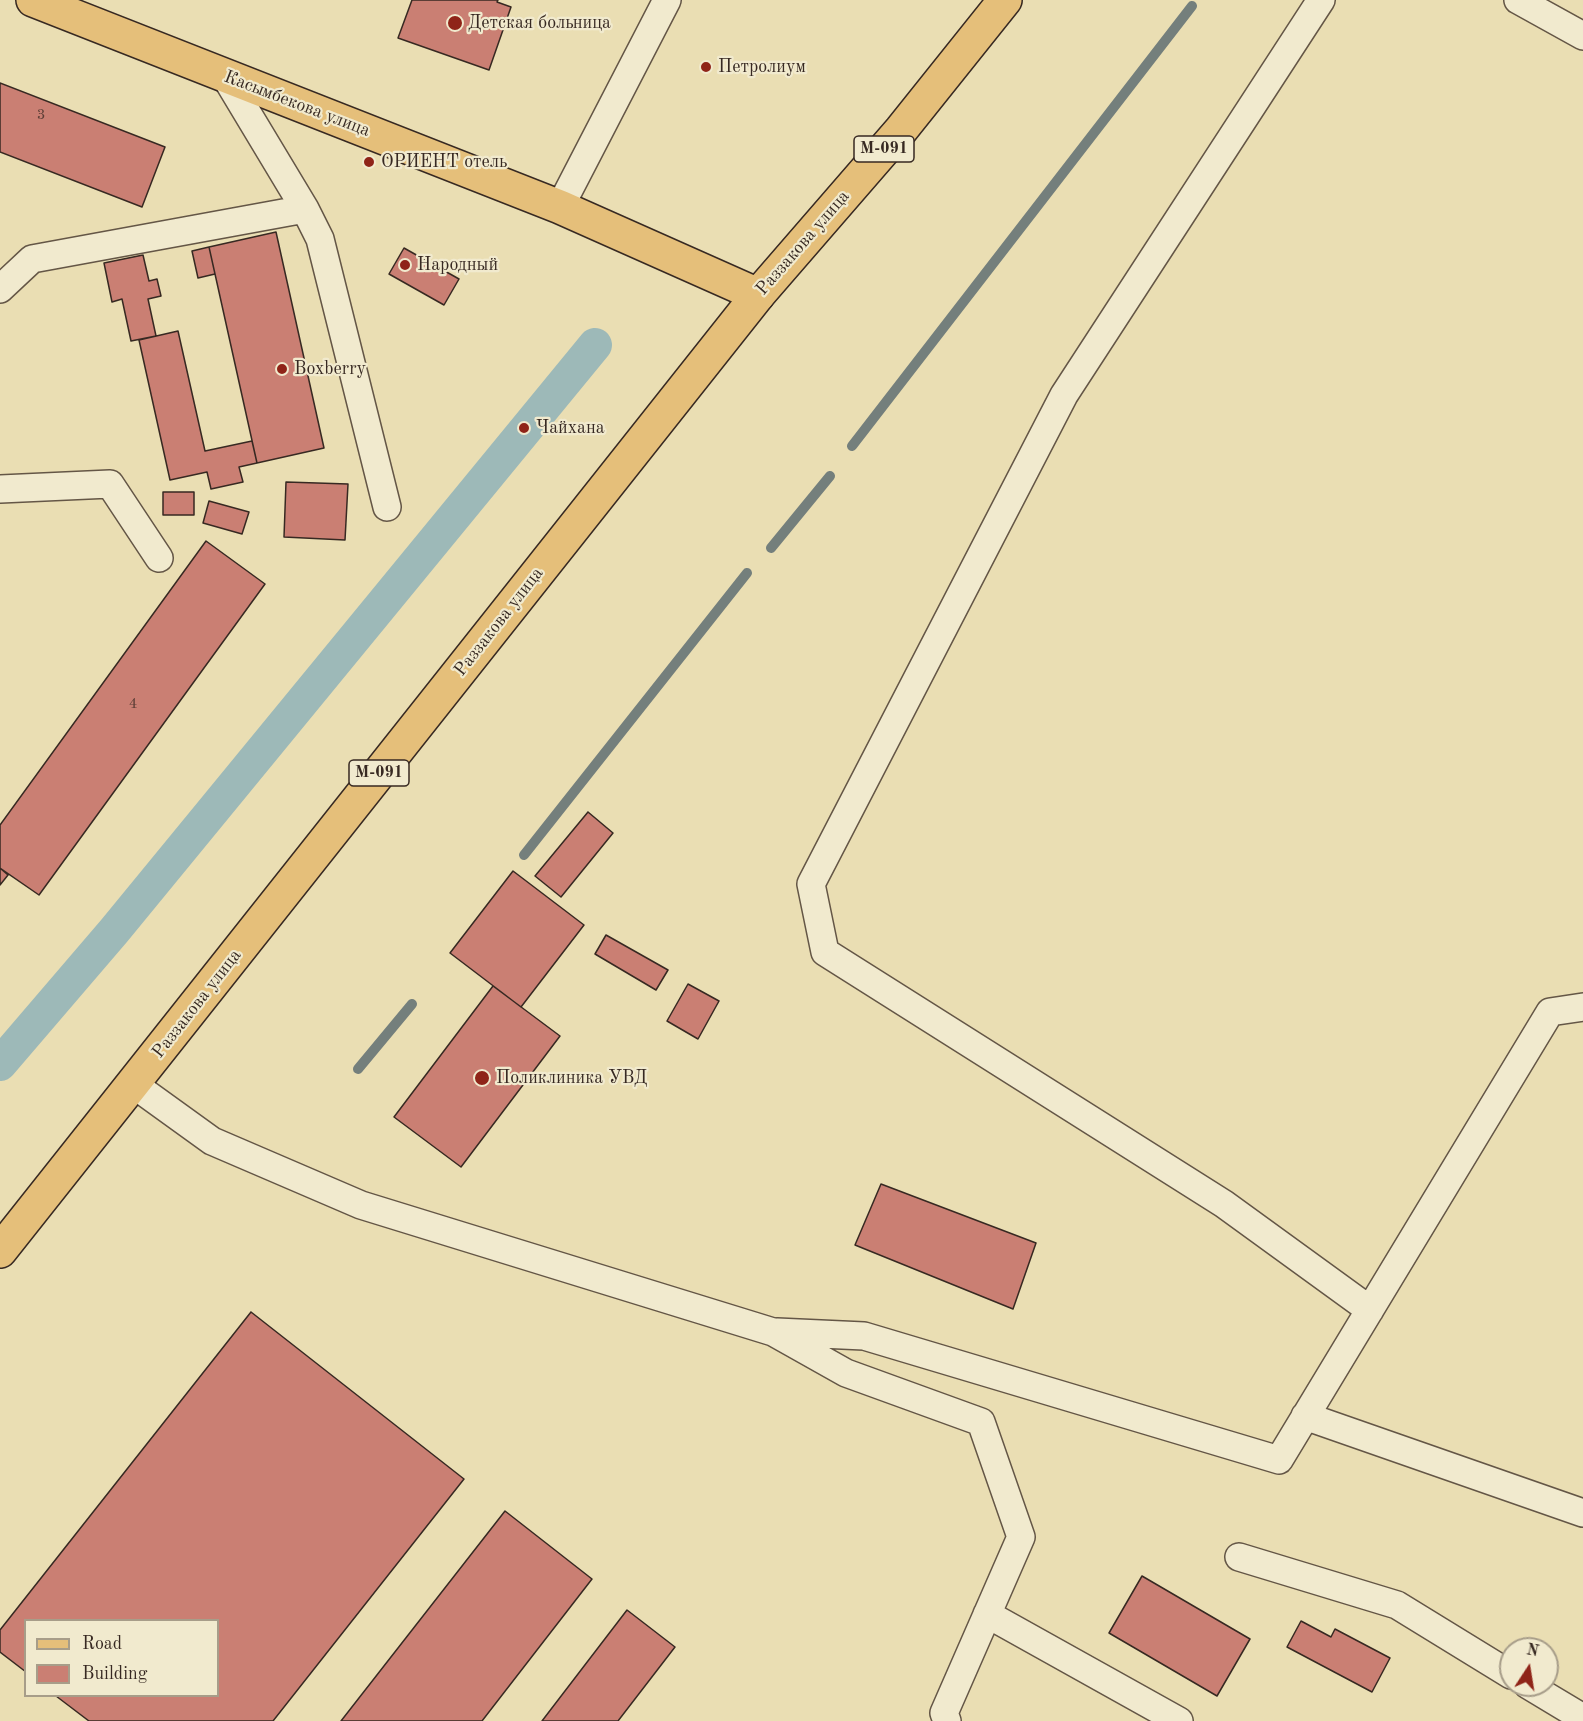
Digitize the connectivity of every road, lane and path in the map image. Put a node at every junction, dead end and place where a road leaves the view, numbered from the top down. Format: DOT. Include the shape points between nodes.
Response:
graph roads {
  1 [pos="33,0"];
  2 [pos="668,0"];
  3 [pos="1005,0"];
  4 [pos="1320,0"];
  5 [pos="1518,0"];
  6 [pos="1583,36"];
  7 [pos="225,76"];
  8 [pos="560,207"];
  9 [pos="305,209"];
  10 [pos="0,289"];
  11 [pos="758,295"];
  12 [pos="0,489"];
  13 [pos="387,507"];
  14 [pos="159,558"];
  15 [pos="1583,1007"];
  16 [pos="133,1084"];
  17 [pos="0,1251"];
  18 [pos="1370,1310"];
  19 [pos="773,1332"];
  20 [pos="1305,1416"];
  21 [pos="1583,1513"];
  22 [pos="1239,1557"];
  23 [pos="987,1614"];
  24 [pos="1499,1668"];
  25 [pos="1548,1697"];
  26 [pos="1583,1718"];
  27 [pos="947,1721"];
  28 [pos="1179,1721"];
  1 -- 7 [label="main road, Касымбекова улица"];
  2 -- 8 [label="street"];
  3 -- 11 [label="main road, Раззакова улица / М-091" via="901,130"];
  4 -- 18 [label="street" via="1064,395 811,884 825,952 1224,1204"];
  5 -- 6 [label="street"];
  7 -- 8 [label="main road, Касымбекова улица"];
  7 -- 9 [label="street"];
  8 -- 11 [label="main road, Касымбекова улица"];
  9 -- 10 [label="street" via="32,259"];
  9 -- 13 [label="street" via="320,239"];
  11 -- 16 [label="main road, Раззакова улица / М-091"];
  12 -- 14 [label="street" via="110,484"];
  15 -- 18 [label="street" via="1550,1012"];
  16 -- 17 [label="main road, Раззакова улица / М-091"];
  16 -- 19 [label="street" via="212,1141 361,1205"];
  18 -- 20 [label="street"];
  19 -- 20 [label="street" via="864,1336 1279,1460"];
  19 -- 23 [label="street" via="846,1373 981,1422 1021,1537"];
  20 -- 21 [label="street"];
  22 -- 24 [label="street" via="1397,1605"];
  23 -- 27 [label="street" via="944,1713"];
  23 -- 28 [label="street"];
  25 -- 26 [label="street"];
}
